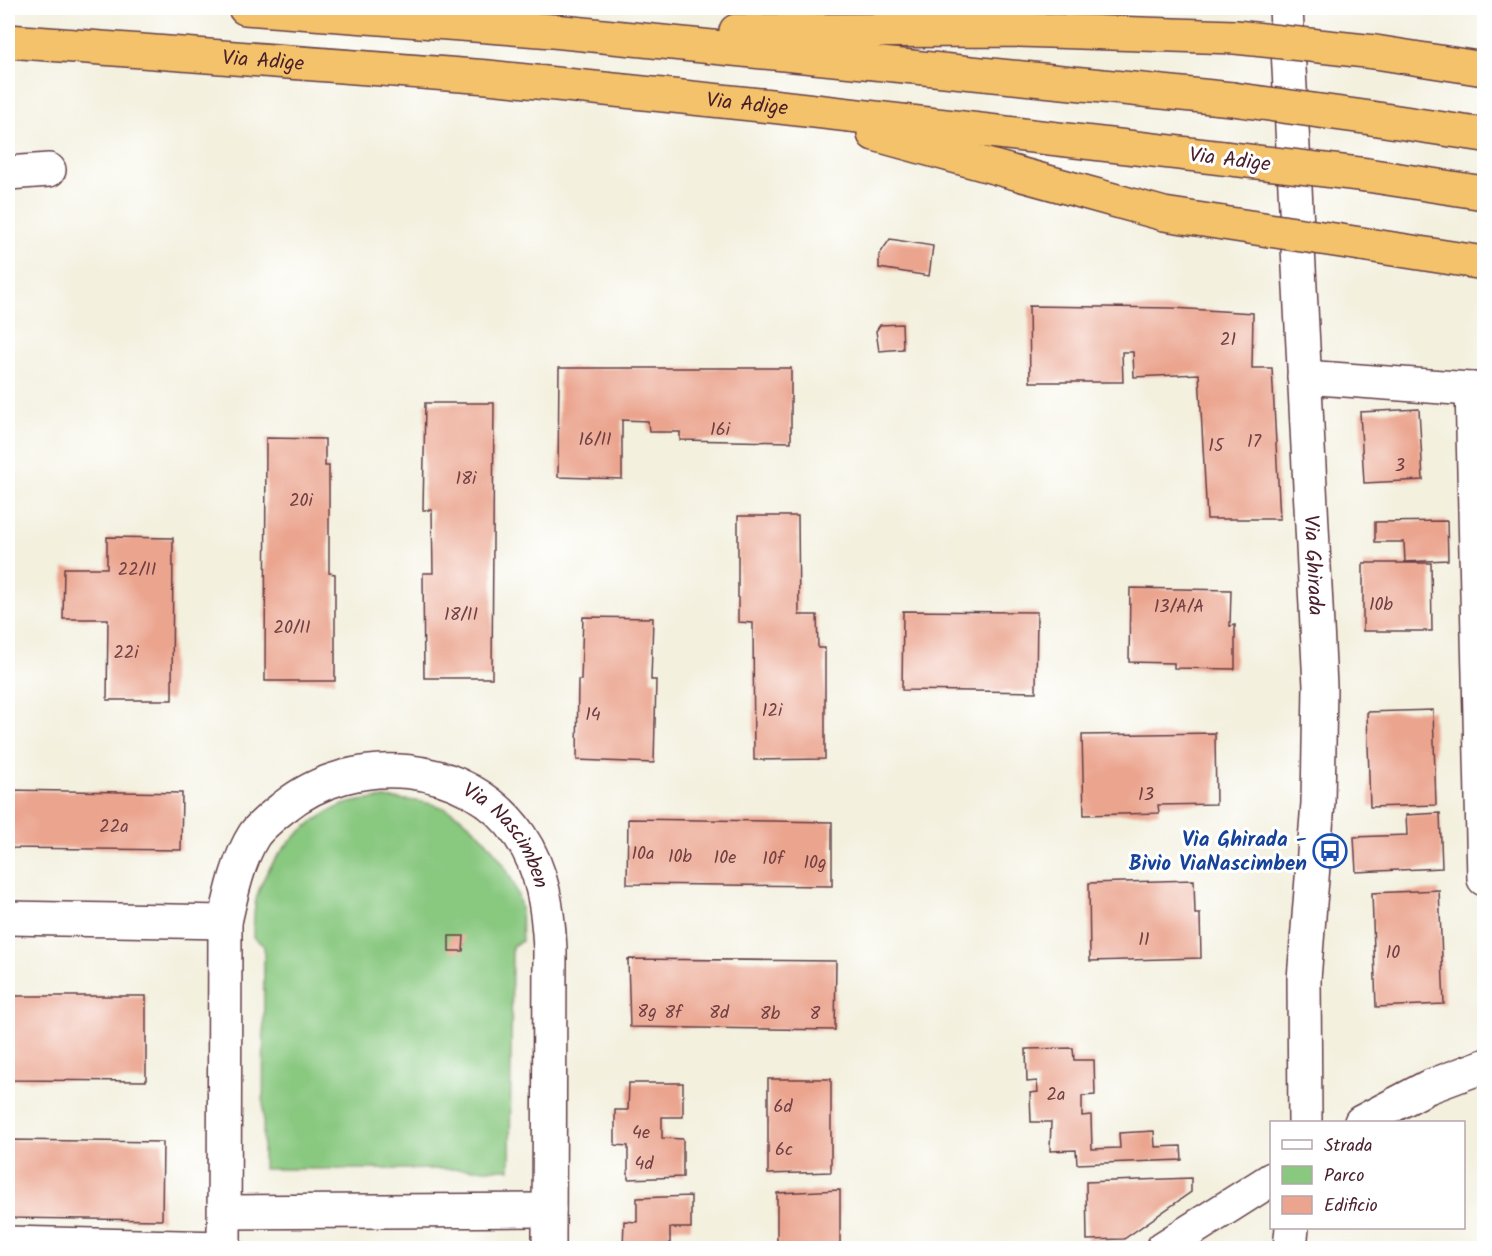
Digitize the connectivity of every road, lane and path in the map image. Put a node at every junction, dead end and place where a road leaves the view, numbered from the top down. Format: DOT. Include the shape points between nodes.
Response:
graph roads {
  1 [pos="245,8"];
  2 [pos="1286,8"];
  3 [pos="553,31"];
  4 [pos="8,41"];
  5 [pos="1485,69"];
  6 [pos="771,106"];
  7 [pos="1485,135"];
  8 [pos="49,170"];
  9 [pos="8,172"];
  10 [pos="1485,193"];
  11 [pos="1485,263"];
  12 [pos="1304,377"];
  13 [pos="1478,390"];
  14 [pos="1485,879"];
  15 [pos="8,918"];
  16 [pos="225,921"];
  17 [pos="1485,1066"];
  18 [pos="1305,1121"];
  19 [pos="1363,1121"];
  20 [pos="1270,1180"];
  21 [pos="549,1210"];
  22 [pos="225,1212"];
  23 [pos="1292,1229"];
  24 [pos="8,1243"];
  25 [pos="47,1246"];
  26 [pos="224,1248"];
  27 [pos="549,1248"];
  28 [pos="1163,1248"];
  29 [pos="1290,1248"];
  1 -- 3 [label="highway"];
  2 -- 12 [label="street, Via Ghirada"];
  3 -- 5 [label="highway, bridge" via="1018,30 1235,37"];
  3 -- 7 [label="highway, bridge" via="1232,99"];
  4 -- 6 [label="highway, Via Adige" via="488,77"];
  6 -- 10 [label="highway, Via Adige, bridge" via="1367,175"];
  6 -- 11 [label="highway, bridge" via="1164,214"];
  8 -- 9 [label="street"];
  12 -- 13 [label="street"];
  12 -- 18 [label="street, Via Ghirada" via="1320,686 1318,803 1304,979"];
  13 -- 14 [label="street"];
  15 -- 16 [label="street"];
  16 -- 21 [label="street, Via Nascimben" via="235,877 254,835 301,793 359,772 423,772 460,786 493,806 519,835 536,865 548,910"];
  16 -- 22 [label="street, Via Nascimben"];
  17 -- 19 [label="street" via="1428,1087"];
  20 -- 28 [label="street"];
  21 -- 22 [label="street"];
  21 -- 27 [label="street, Via Nascimben"];
  22 -- 26 [label="street, Via Nascimben"];
  23 -- 29 [label="street"];
  24 -- 25 [label="street, Via Nascimben"];
  25 -- 26 [label="street, Via Nascimben"];
}
